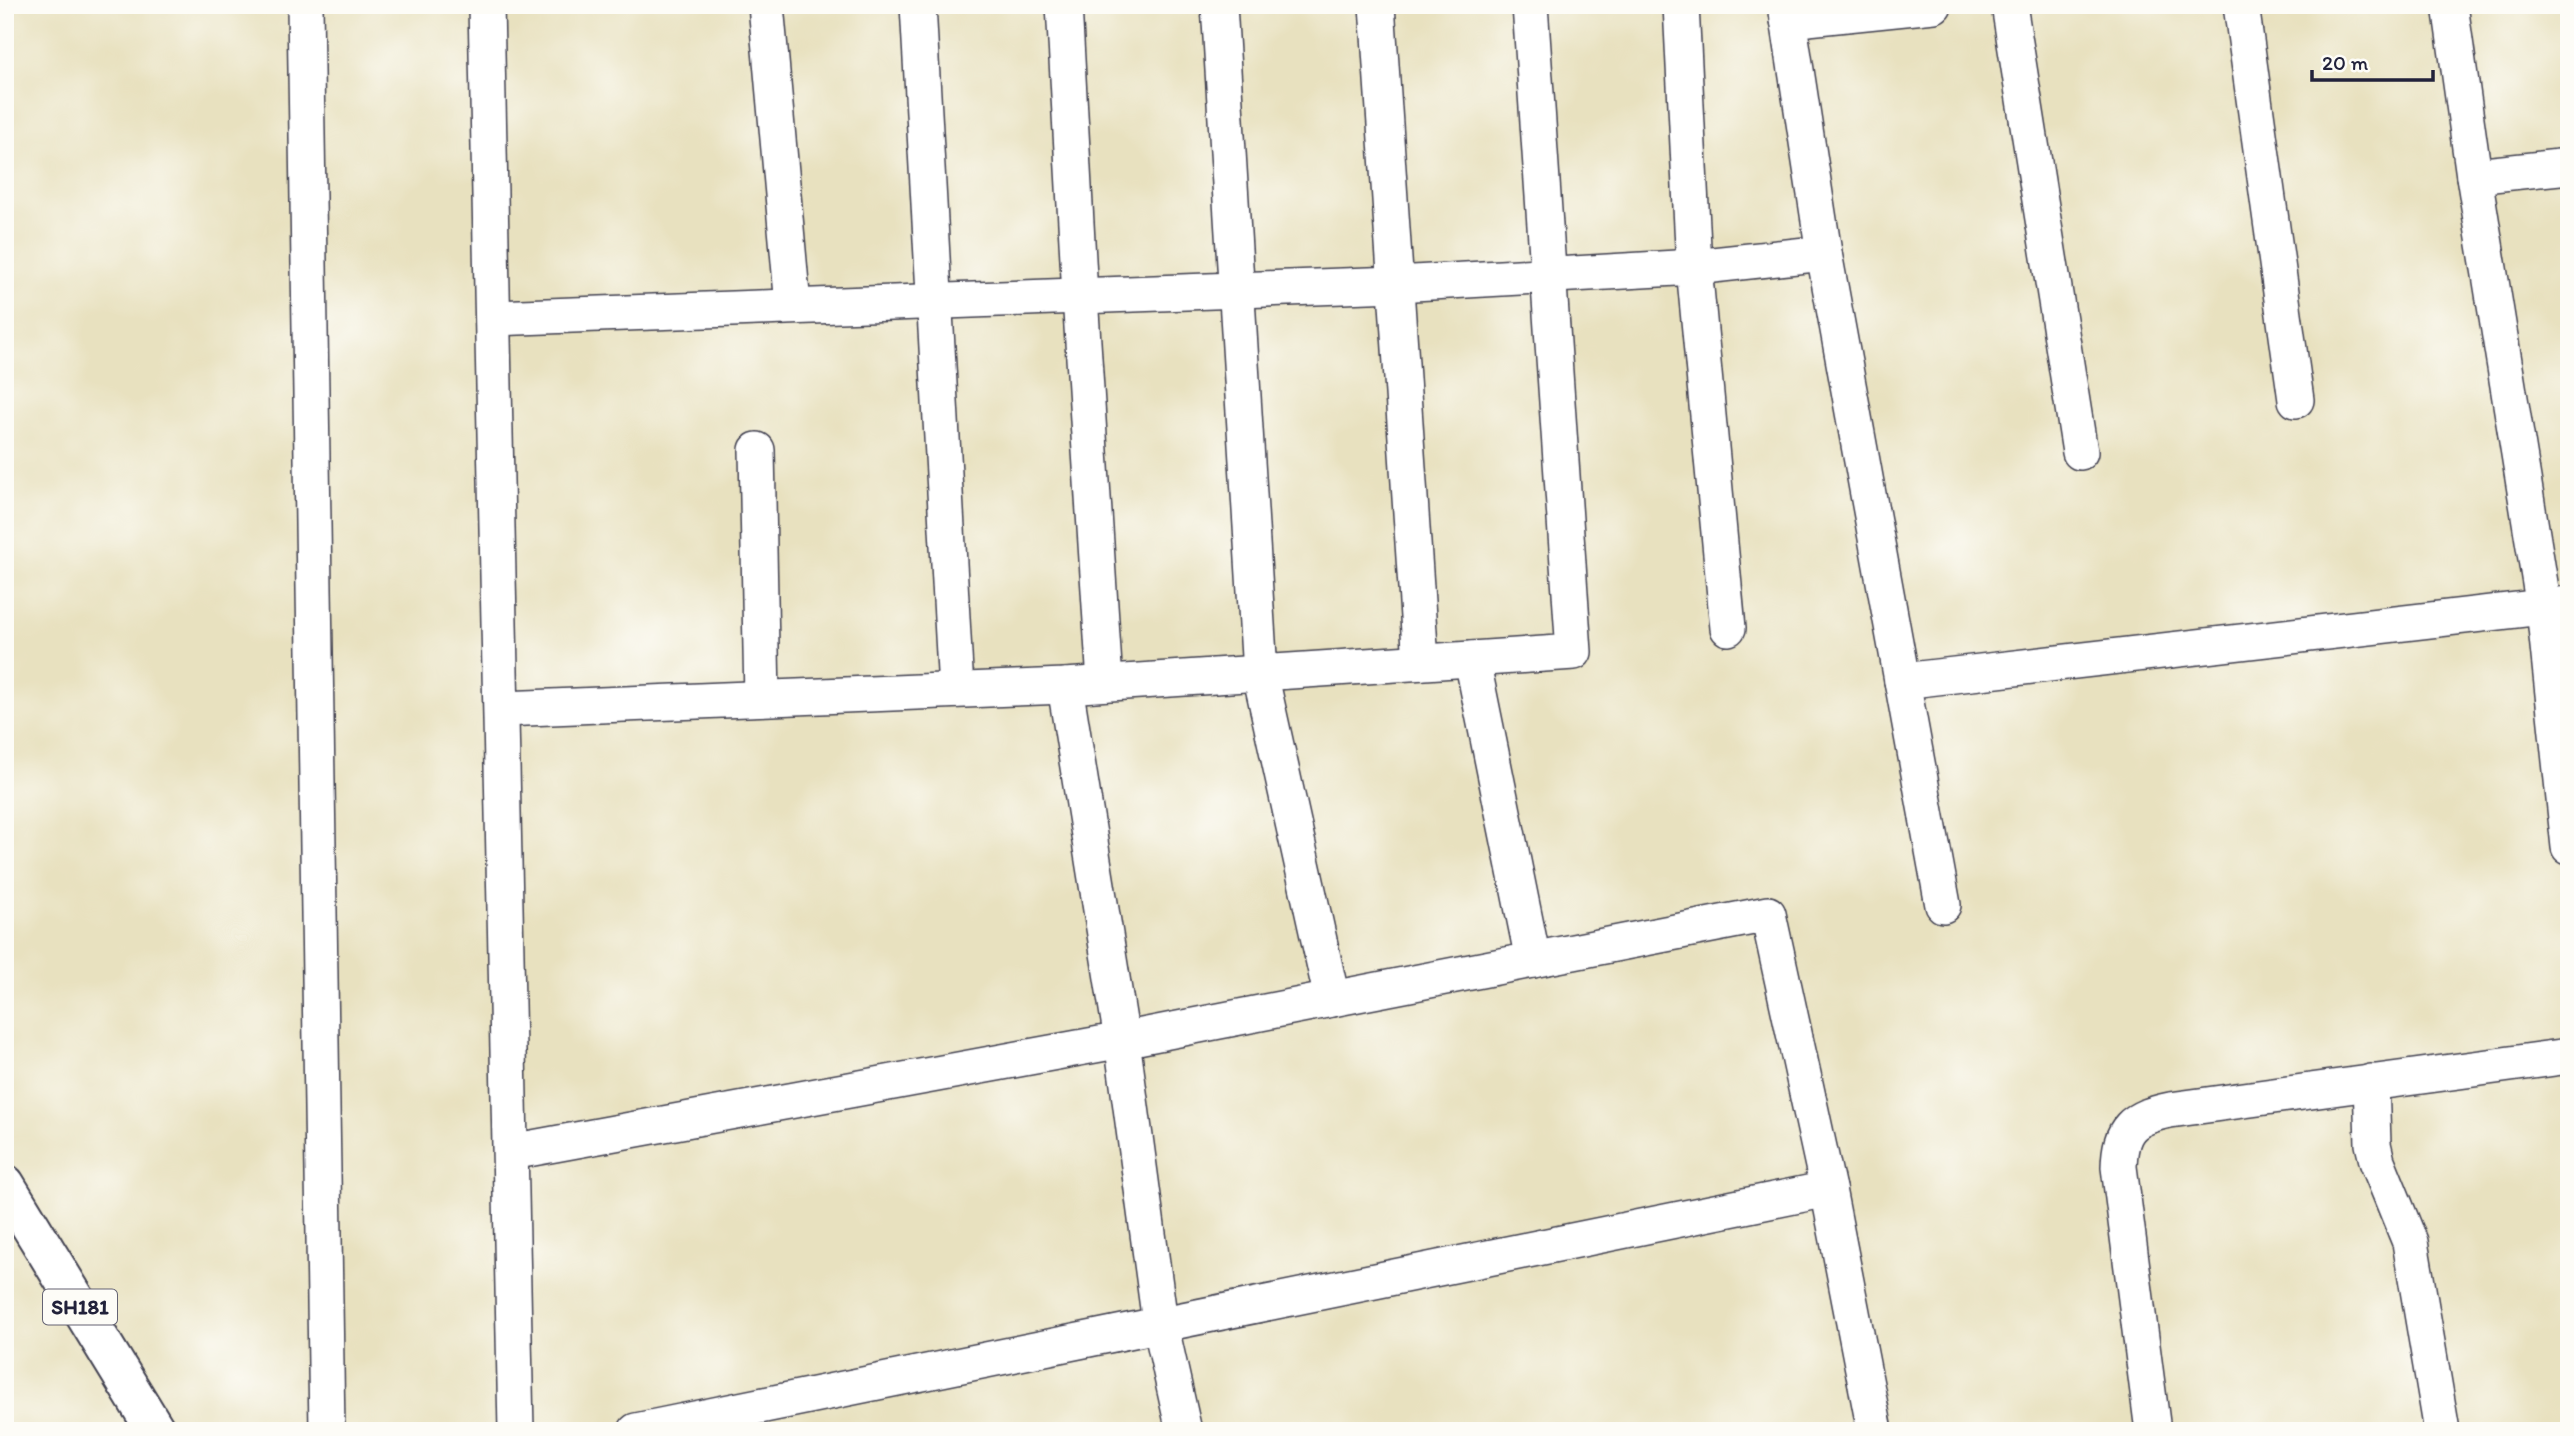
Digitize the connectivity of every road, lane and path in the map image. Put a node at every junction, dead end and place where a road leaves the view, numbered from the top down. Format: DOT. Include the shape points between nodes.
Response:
graph roads {
  1 [pos="305,5"];
  2 [pos="486,5"];
  3 [pos="766,5"];
  4 [pos="918,5"];
  5 [pos="1064,5"];
  6 [pos="1219,5"];
  7 [pos="1377,5"];
  8 [pos="1530,5"];
  9 [pos="1681,5"];
  10 [pos="1934,5"];
  11 [pos="2009,5"];
  12 [pos="2241,5"];
  13 [pos="2450,5"];
  14 [pos="1787,13"];
  15 [pos="2569,166"];
  16 [pos="2474,176"];
  17 [pos="1824,253"];
  18 [pos="1694,267"];
  19 [pos="1548,274"];
  20 [pos="1396,284"];
  21 [pos="1237,290"];
  22 [pos="1080,296"];
  23 [pos="934,301"];
  24 [pos="793,306"];
  25 [pos="494,318"];
  26 [pos="2296,400"];
  27 [pos="757,450"];
  28 [pos="2080,452"];
  29 [pos="2556,606"];
  30 [pos="1728,628"];
  31 [pos="1472,659"];
  32 [pos="1421,662"];
  33 [pos="1260,673"];
  34 [pos="1902,681"];
  35 [pos="1105,683"];
  36 [pos="1065,686"];
  37 [pos="956,690"];
  38 [pos="762,698"];
  39 [pos="502,709"];
  40 [pos="2569,845"];
  41 [pos="1943,905"];
  42 [pos="1533,960"];
  43 [pos="1332,999"];
  44 [pos="1122,1040"];
  45 [pos="2569,1056"];
  46 [pos="2371,1082"];
  47 [pos="511,1152"];
  48 [pos="5,1184"];
  49 [pos="1828,1189"];
  50 [pos="1160,1323"];
  51 [pos="156,1431"];
  52 [pos="327,1431"];
  53 [pos="516,1431"];
  54 [pos="636,1431"];
  55 [pos="1184,1431"];
  56 [pos="1875,1431"];
  57 [pos="2152,1431"];
  58 [pos="2442,1431"];
  1 -- 52 [label="street"];
  2 -- 25 [label="street"];
  3 -- 24 [label="street"];
  4 -- 23 [label="street"];
  5 -- 22 [label="street"];
  6 -- 21 [label="street"];
  7 -- 20 [label="street"];
  8 -- 19 [label="street"];
  9 -- 18 [label="street"];
  10 -- 14 [label="street"];
  11 -- 28 [label="street"];
  12 -- 26 [label="street"];
  13 -- 16 [label="street"];
  14 -- 17 [label="street"];
  15 -- 16 [label="street"];
  16 -- 29 [label="street"];
  17 -- 18 [label="street"];
  17 -- 34 [label="street"];
  18 -- 19 [label="street"];
  18 -- 30 [label="street"];
  19 -- 20 [label="street"];
  19 -- 31 [label="street" via="1574,652"];
  20 -- 21 [label="street"];
  20 -- 32 [label="street"];
  21 -- 22 [label="street"];
  21 -- 33 [label="street"];
  22 -- 23 [label="street"];
  22 -- 35 [label="street"];
  23 -- 24 [label="street"];
  23 -- 37 [label="street"];
  24 -- 25 [label="street"];
  25 -- 39 [label="street"];
  27 -- 38 [label="street"];
  29 -- 34 [label="street"];
  29 -- 40 [label="street"];
  31 -- 32 [label="street"];
  31 -- 42 [label="street"];
  32 -- 33 [label="street"];
  33 -- 35 [label="street"];
  33 -- 43 [label="street"];
  34 -- 41 [label="street"];
  35 -- 36 [label="street"];
  36 -- 37 [label="street"];
  36 -- 44 [label="street"];
  37 -- 38 [label="street"];
  38 -- 39 [label="street"];
  39 -- 47 [label="street"];
  42 -- 43 [label="street"];
  42 -- 49 [label="street" via="1768,915"];
  43 -- 44 [label="street"];
  44 -- 47 [label="street"];
  44 -- 50 [label="street"];
  45 -- 46 [label="street"];
  46 -- 57 [label="street" via="2154,1113 2131,1126 2122,1138 2119,1167"];
  46 -- 58 [label="street" via="2373,1144 2410,1242"];
  47 -- 53 [label="street"];
  48 -- 51 [label="main road, SH181"];
  49 -- 50 [label="street"];
  49 -- 56 [label="street"];
  50 -- 54 [label="street"];
  50 -- 55 [label="street"];
}
